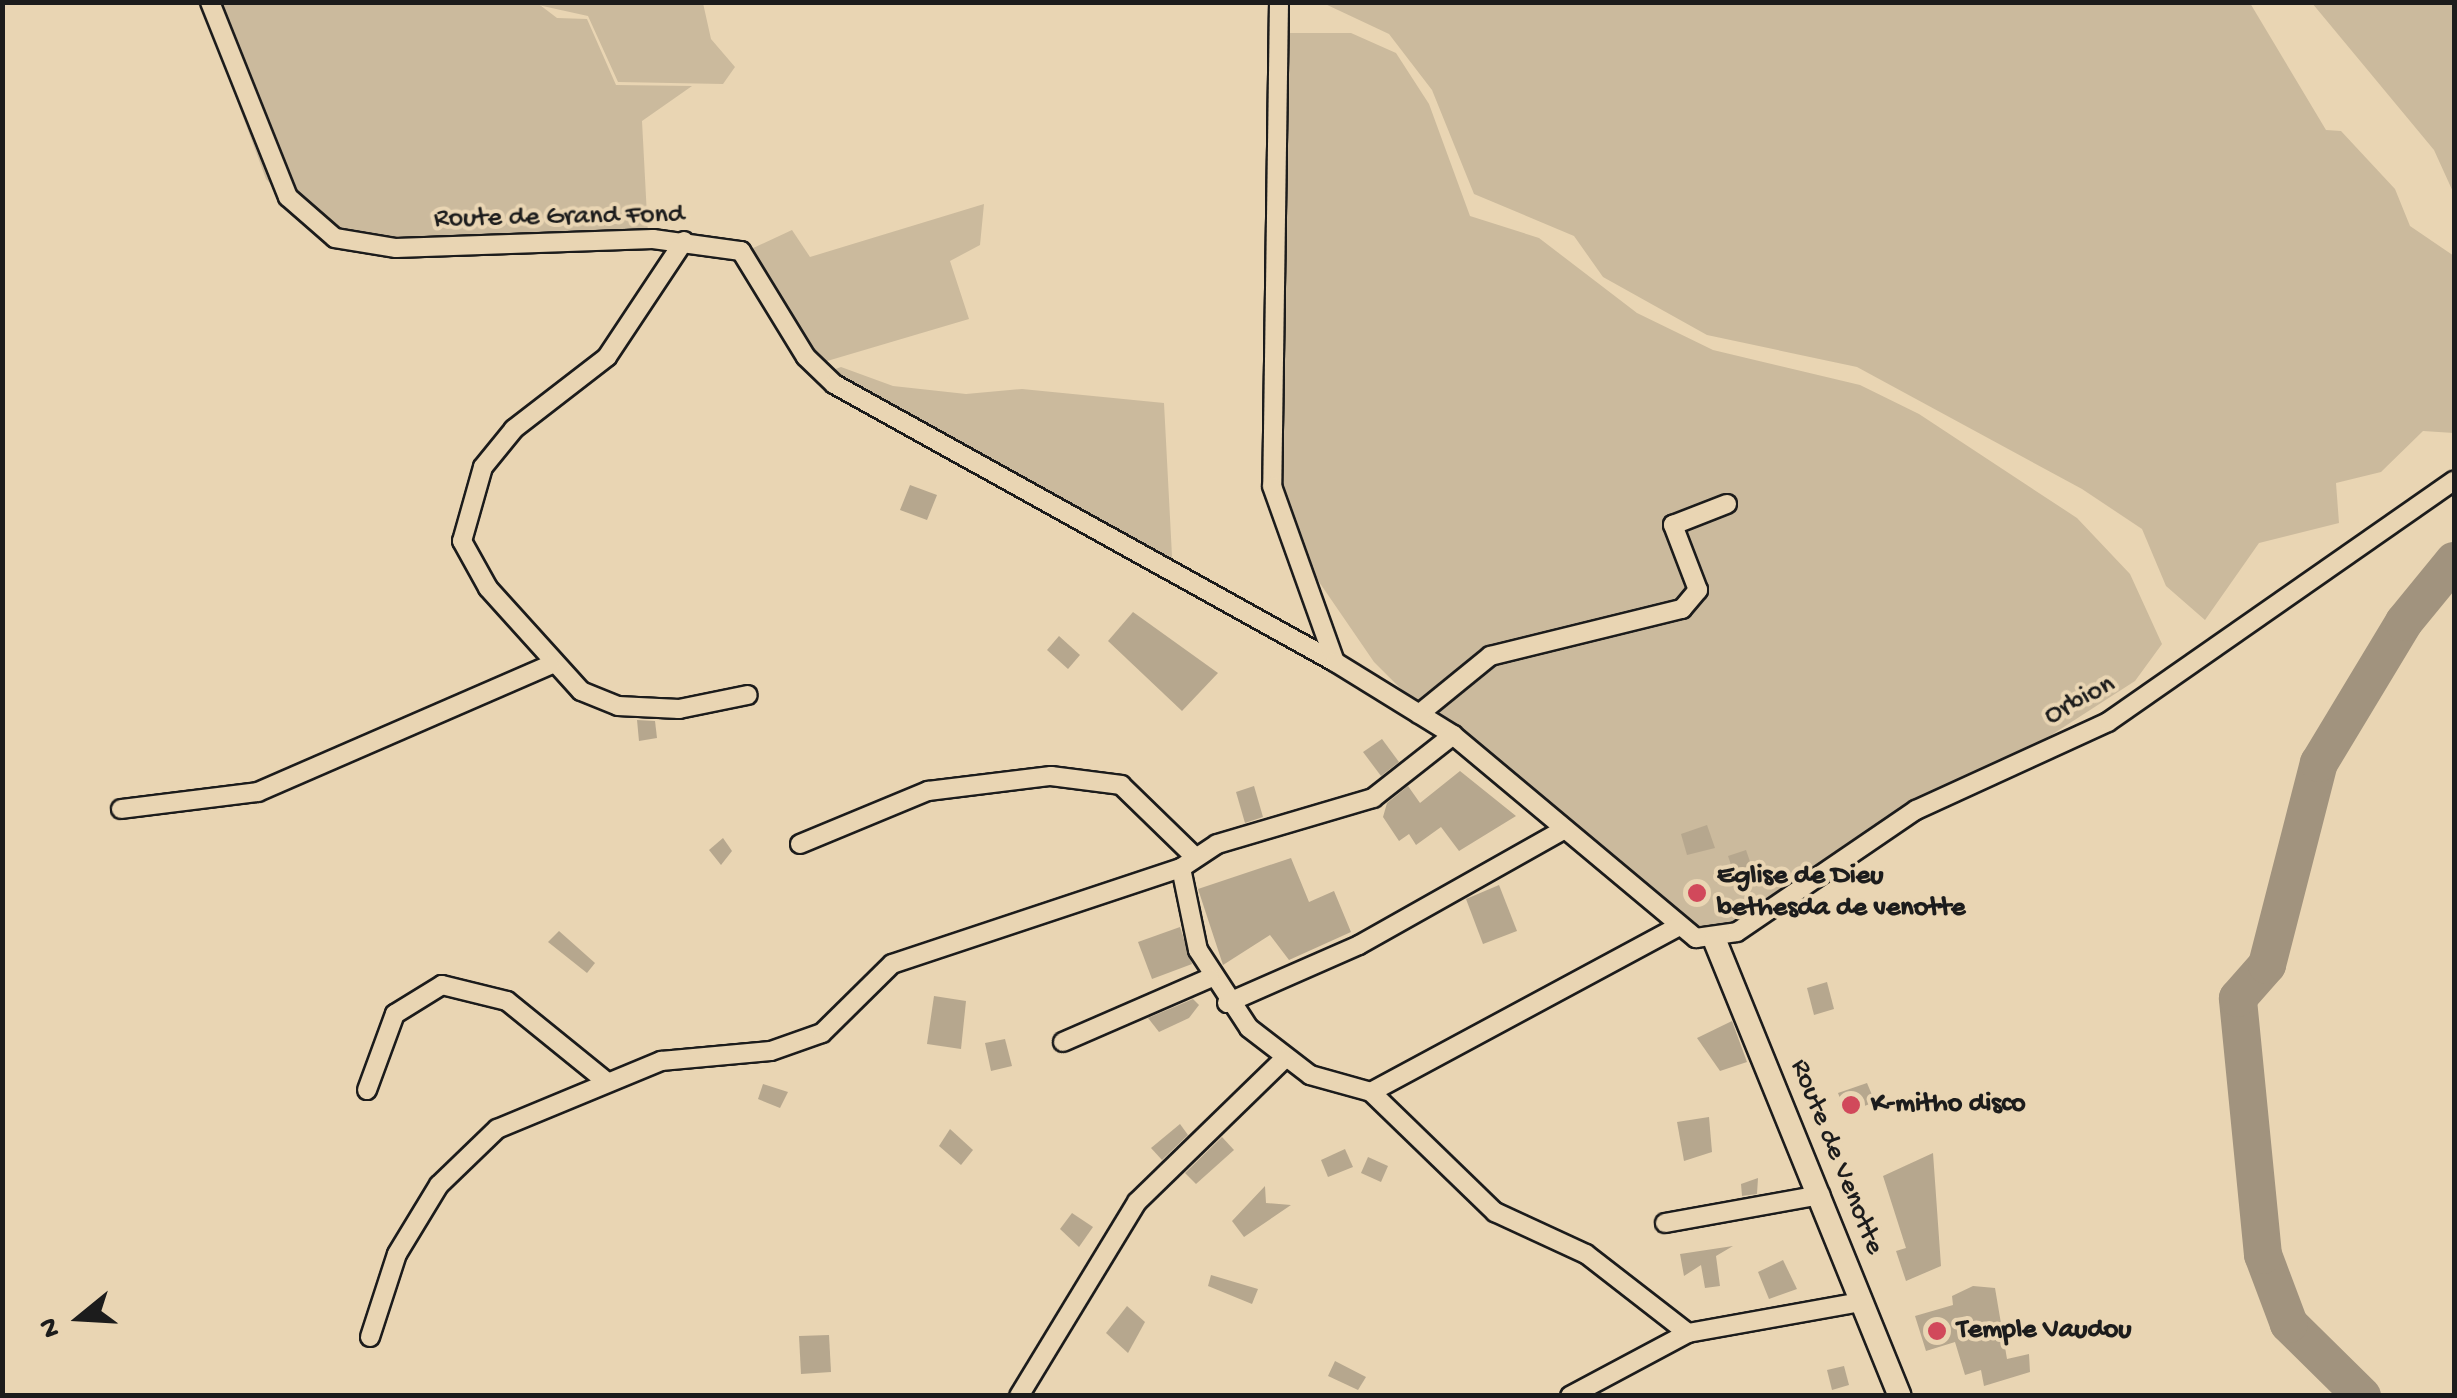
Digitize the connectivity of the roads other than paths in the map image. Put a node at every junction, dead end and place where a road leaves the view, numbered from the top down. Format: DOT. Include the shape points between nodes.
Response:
graph roads {
  1 [pos="210,2"];
  2 [pos="1279,2"];
  3 [pos="684,242"];
  4 [pos="2454,480"];
  5 [pos="1727,504"];
  6 [pos="1335,662"];
  7 [pos="550,665"];
  8 [pos="748,695"];
  9 [pos="1419,714"];
  10 [pos="1453,735"];
  11 [pos="121,809"];
  12 [pos="1561,831"];
  13 [pos="800,844"];
  14 [pos="1186,861"];
  15 [pos="1677,927"];
  16 [pos="1715,941"];
  17 [pos="1210,978"];
  18 [pos="1227,1003"];
  19 [pos="1063,1042"];
  20 [pos="1284,1059"];
  21 [pos="607,1082"];
  22 [pos="367,1090"];
  23 [pos="1371,1092"];
  24 [pos="1820,1194"];
  25 [pos="1665,1223"];
  26 [pos="1861,1302"];
  27 [pos="1688,1333"];
  28 [pos="370,1337"];
  29 [pos="1019,1396"];
  30 [pos="1570,1396"];
  31 [pos="1900,1396"];
  1 -- 3 [label="street, Route de Grand Fond" via="288,196 335,238 415,248"];
  2 -- 6 [label="street" via="1272,486"];
  3 -- 6 [label="street, Route de Grand Fond" via="741,251 806,357 834,384"];
  3 -- 7 [label="street" via="607,356 514,429 470,498 467,560"];
  4 -- 16 [label="street, Orbion" via="2108,722 1916,810"];
  5 -- 9 [label="street" via="1674,525 1698,590 1682,609 1490,656"];
  6 -- 9 [label="street, Route de Grand Fond"];
  7 -- 8 [label="street" via="618,706 679,709"];
  7 -- 11 [label="street" via="258,792"];
  9 -- 10 [label="street, Route de Grand Fond"];
  10 -- 12 [label="street, Route de Grand Fond"];
  10 -- 14 [label="street" via="1373,798"];
  12 -- 15 [label="street, Route de Grand Fond"];
  12 -- 18 [label="street" via="1359,945"];
  13 -- 14 [label="street" via="928,791 1051,776 1122,785"];
  14 -- 17 [label="street"];
  14 -- 21 [label="street" via="892,964 822,1034 771,1051 661,1061"];
  15 -- 16 [label="street, Route de Grand Fond"];
  15 -- 23 [label="street"];
  16 -- 24 [label="street, Route de Venotte"];
  17 -- 18 [label="street"];
  17 -- 19 [label="street"];
  18 -- 20 [label="street"];
  20 -- 23 [label="street"];
  20 -- 29 [label="street" via="1137,1202"];
  21 -- 22 [label="street" via="507,1001 442,985 395,1014"];
  21 -- 28 [label="street" via="497,1128 439,1185 398,1254"];
  23 -- 27 [label="street" via="1496,1212 1586,1254"];
  24 -- 25 [label="street"];
  24 -- 26 [label="street, Route de Venotte"];
  26 -- 27 [label="street"];
  26 -- 31 [label="street, Route de Venotte"];
  27 -- 30 [label="street"];
}
